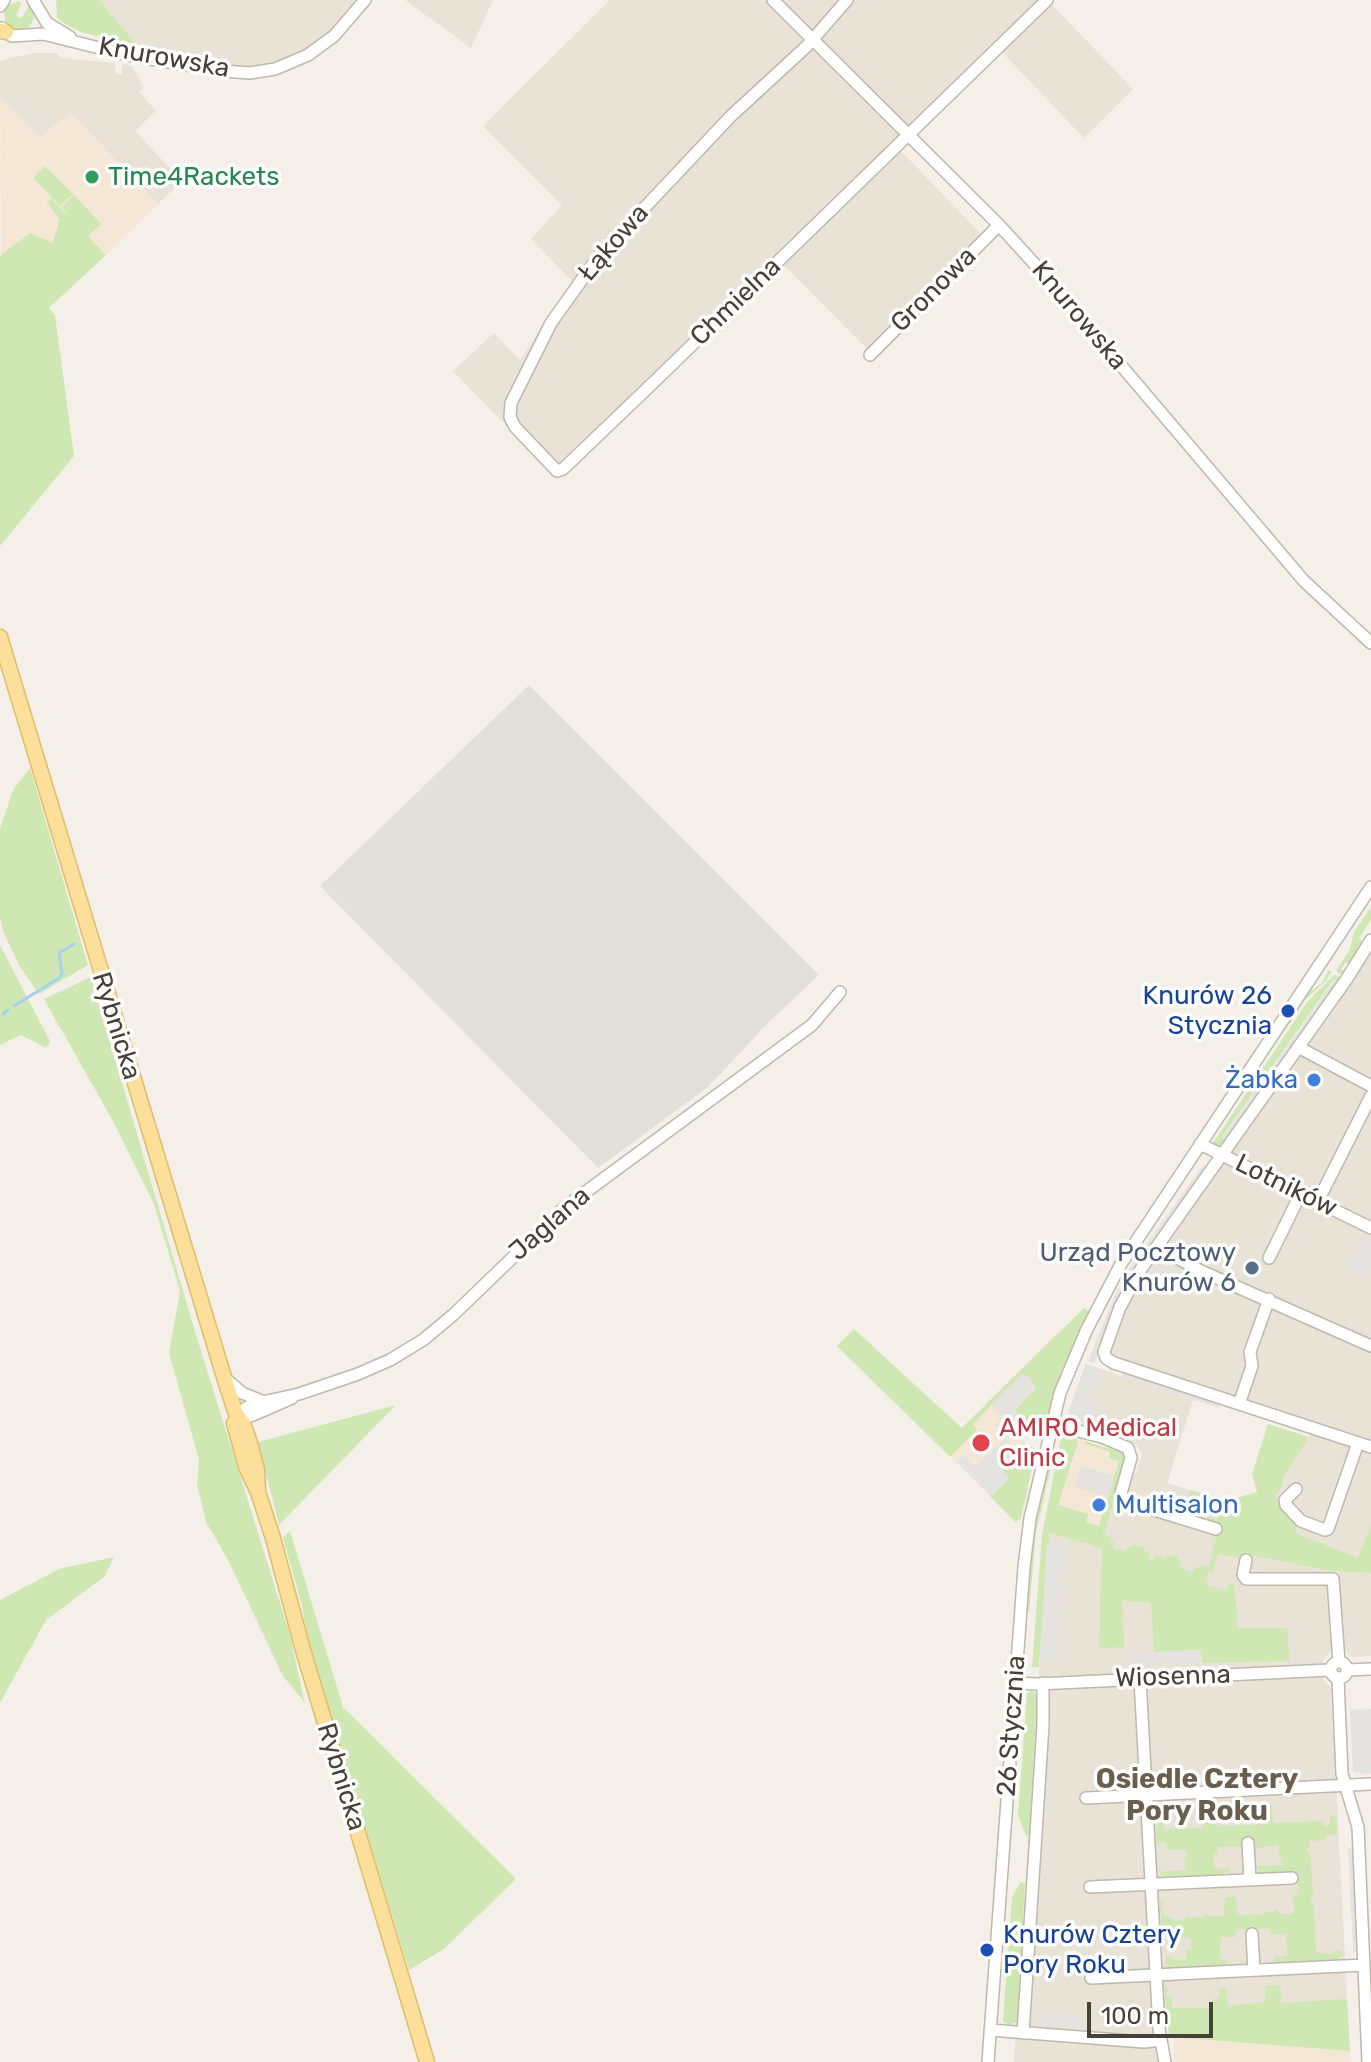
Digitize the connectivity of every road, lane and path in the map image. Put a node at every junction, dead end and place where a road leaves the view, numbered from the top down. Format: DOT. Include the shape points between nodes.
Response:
graph roads {
  1 [pos="4,0"];
  2 [pos="49,0"];
  3 [pos="365,0"];
  4 [pos="773,0"];
  5 [pos="847,0"];
  6 [pos="1047,0"];
  7 [pos="0,6"];
  8 [pos="37,9"];
  9 [pos="2,29"];
  10 [pos="31,34"];
  11 [pos="813,40"];
  12 [pos="81,43"];
  13 [pos="908,133"];
  14 [pos="999,225"];
  15 [pos="870,355"];
  16 [pos="563,469"];
  17 [pos="0,637"];
  18 [pos="1371,643"];
  19 [pos="1371,887"];
  20 [pos="1369,948"];
  21 [pos="836,997"];
  22 [pos="1298,1047"];
  23 [pos="1371,1086"];
  24 [pos="1371,1096"];
  25 [pos="1200,1144"];
  26 [pos="1221,1154"];
  27 [pos="1301,1193"];
  28 [pos="1318,1201"];
  29 [pos="1371,1228"];
  30 [pos="1157,1247"];
  31 [pos="1269,1258"];
  32 [pos="1269,1299"];
  33 [pos="1371,1346"];
  34 [pos="224,1377"];
  35 [pos="1239,1404"];
  36 [pos="262,1407"];
  37 [pos="236,1414"];
  38 [pos="1051,1424"];
  39 [pos="250,1443"];
  40 [pos="1358,1443"];
  41 [pos="1371,1447"];
  42 [pos="1296,1489"];
  43 [pos="258,1492"];
  44 [pos="1216,1529"];
  45 [pos="1246,1560"];
  46 [pos="1371,1669"];
  47 [pos="1338,1670"];
  48 [pos="1140,1679"];
  49 [pos="1015,1683"];
  50 [pos="1043,1683"];
  51 [pos="1371,1784"];
  52 [pos="1345,1786"];
  53 [pos="1147,1795"];
  54 [pos="1086,1798"];
  55 [pos="1248,1843"];
  56 [pos="1292,1878"];
  57 [pos="1250,1880"];
  58 [pos="1151,1884"];
  59 [pos="1366,1884"];
  60 [pos="1090,1887"];
  61 [pos="1252,1934"];
  62 [pos="1364,1965"];
  63 [pos="1254,1970"];
  64 [pos="1156,1975"];
  65 [pos="1091,1978"];
  66 [pos="1369,2026"];
  67 [pos="990,2030"];
  68 [pos="1023,2033"];
  69 [pos="1161,2040"];
  70 [pos="427,2062"];
  71 [pos="988,2062"];
  72 [pos="1165,2062"];
  73 [pos="1368,2062"];
  1 -- 7 [label="street"];
  2 -- 8 [label="street"];
  3 -- 12 [label="street, Knurowska" via="317,50 257,72 188,66"];
  4 -- 11 [label="street, Knurowska"];
  5 -- 11 [label="street"];
  6 -- 13 [label="street, Chmielna"];
  8 -- 10 [label="street" via="38,24"];
  8 -- 12 [label="street, Knurowska" via="50,26"];
  9 -- 10 [label="street, Knurowska" via="20,37"];
  10 -- 12 [label="street, Knurowska"];
  11 -- 13 [label="street, Knurowska"];
  11 -- 16 [label="street, Łąkowa" via="731,116 598,257 551,323 511,403 510,417 555,469"];
  13 -- 14 [label="street, Knurowska"];
  13 -- 16 [label="street, Chmielna"];
  14 -- 15 [label="street, Gronowa"];
  14 -- 18 [label="street, Knurowska" via="1284,560"];
  17 -- 34 [label="main road, Rybnicka"];
  19 -- 25 [label="street, 26 Stycznia"];
  20 -- 22 [label="street"];
  21 -- 36 [label="street, Jaglana" via="793,1038 564,1208 432,1333 377,1366"];
  22 -- 23 [label="street"];
  22 -- 26 [label="street"];
  24 -- 28 [label="street"];
  25 -- 26 [label="street, Lotników"];
  25 -- 38 [label="street, 26 Stycznia" via="1105,1292"];
  26 -- 27 [label="street, Lotników"];
  26 -- 30 [label="street"];
  27 -- 28 [label="street, Lotników"];
  27 -- 31 [label="street"];
  28 -- 29 [label="street, Lotników"];
  30 -- 32 [label="street"];
  30 -- 35 [label="street" via="1123,1301 1104,1348 1106,1358"];
  32 -- 33 [label="street"];
  32 -- 35 [label="street"];
  34 -- 36 [label="street"];
  34 -- 37 [label="main road, Rybnicka"];
  35 -- 40 [label="street"];
  36 -- 37 [label="street, Jaglana"];
  36 -- 39 [label="street"];
  37 -- 39 [label="main road, Rybnicka"];
  37 -- 43 [label="main road, Rybnicka" via="234,1425"];
  38 -- 44 [label="street" via="1128,1448 1131,1458 1121,1493 1125,1501"];
  38 -- 49 [label="street, 26 Stycznia" via="1030,1518"];
  39 -- 43 [label="main road, Rybnicka"];
  40 -- 41 [label="street"];
  40 -- 42 [label="street" via="1328,1529 1301,1521 1286,1505"];
  43 -- 70 [label="main road, Rybnicka"];
  45 -- 47 [label="street" via="1246,1579 1333,1579"];
  46 -- 47 [label="street, Wiosenna"];
  47 -- 48 [label="street, Wiosenna"];
  47 -- 52 [label="street"];
  48 -- 50 [label="street, Wiosenna"];
  48 -- 53 [label="street"];
  49 -- 50 [label="street, Wiosenna"];
  49 -- 67 [label="street, 26 Stycznia"];
  50 -- 68 [label="street, 26 Stycznia"];
  51 -- 52 [label="street"];
  52 -- 53 [label="street"];
  52 -- 59 [label="street" via="1357,1822"];
  53 -- 54 [label="street"];
  53 -- 58 [label="street"];
  55 -- 57 [label="street"];
  56 -- 57 [label="street"];
  57 -- 58 [label="street"];
  58 -- 60 [label="street"];
  58 -- 64 [label="street"];
  59 -- 62 [label="street"];
  61 -- 63 [label="street"];
  62 -- 63 [label="street"];
  62 -- 66 [label="street"];
  63 -- 64 [label="street"];
  64 -- 65 [label="street"];
  64 -- 69 [label="street"];
  66 -- 73 [label="street"];
  67 -- 68 [label="street"];
  67 -- 71 [label="street, 26 Stycznia"];
  68 -- 69 [label="street"];
  69 -- 72 [label="street"];
}
